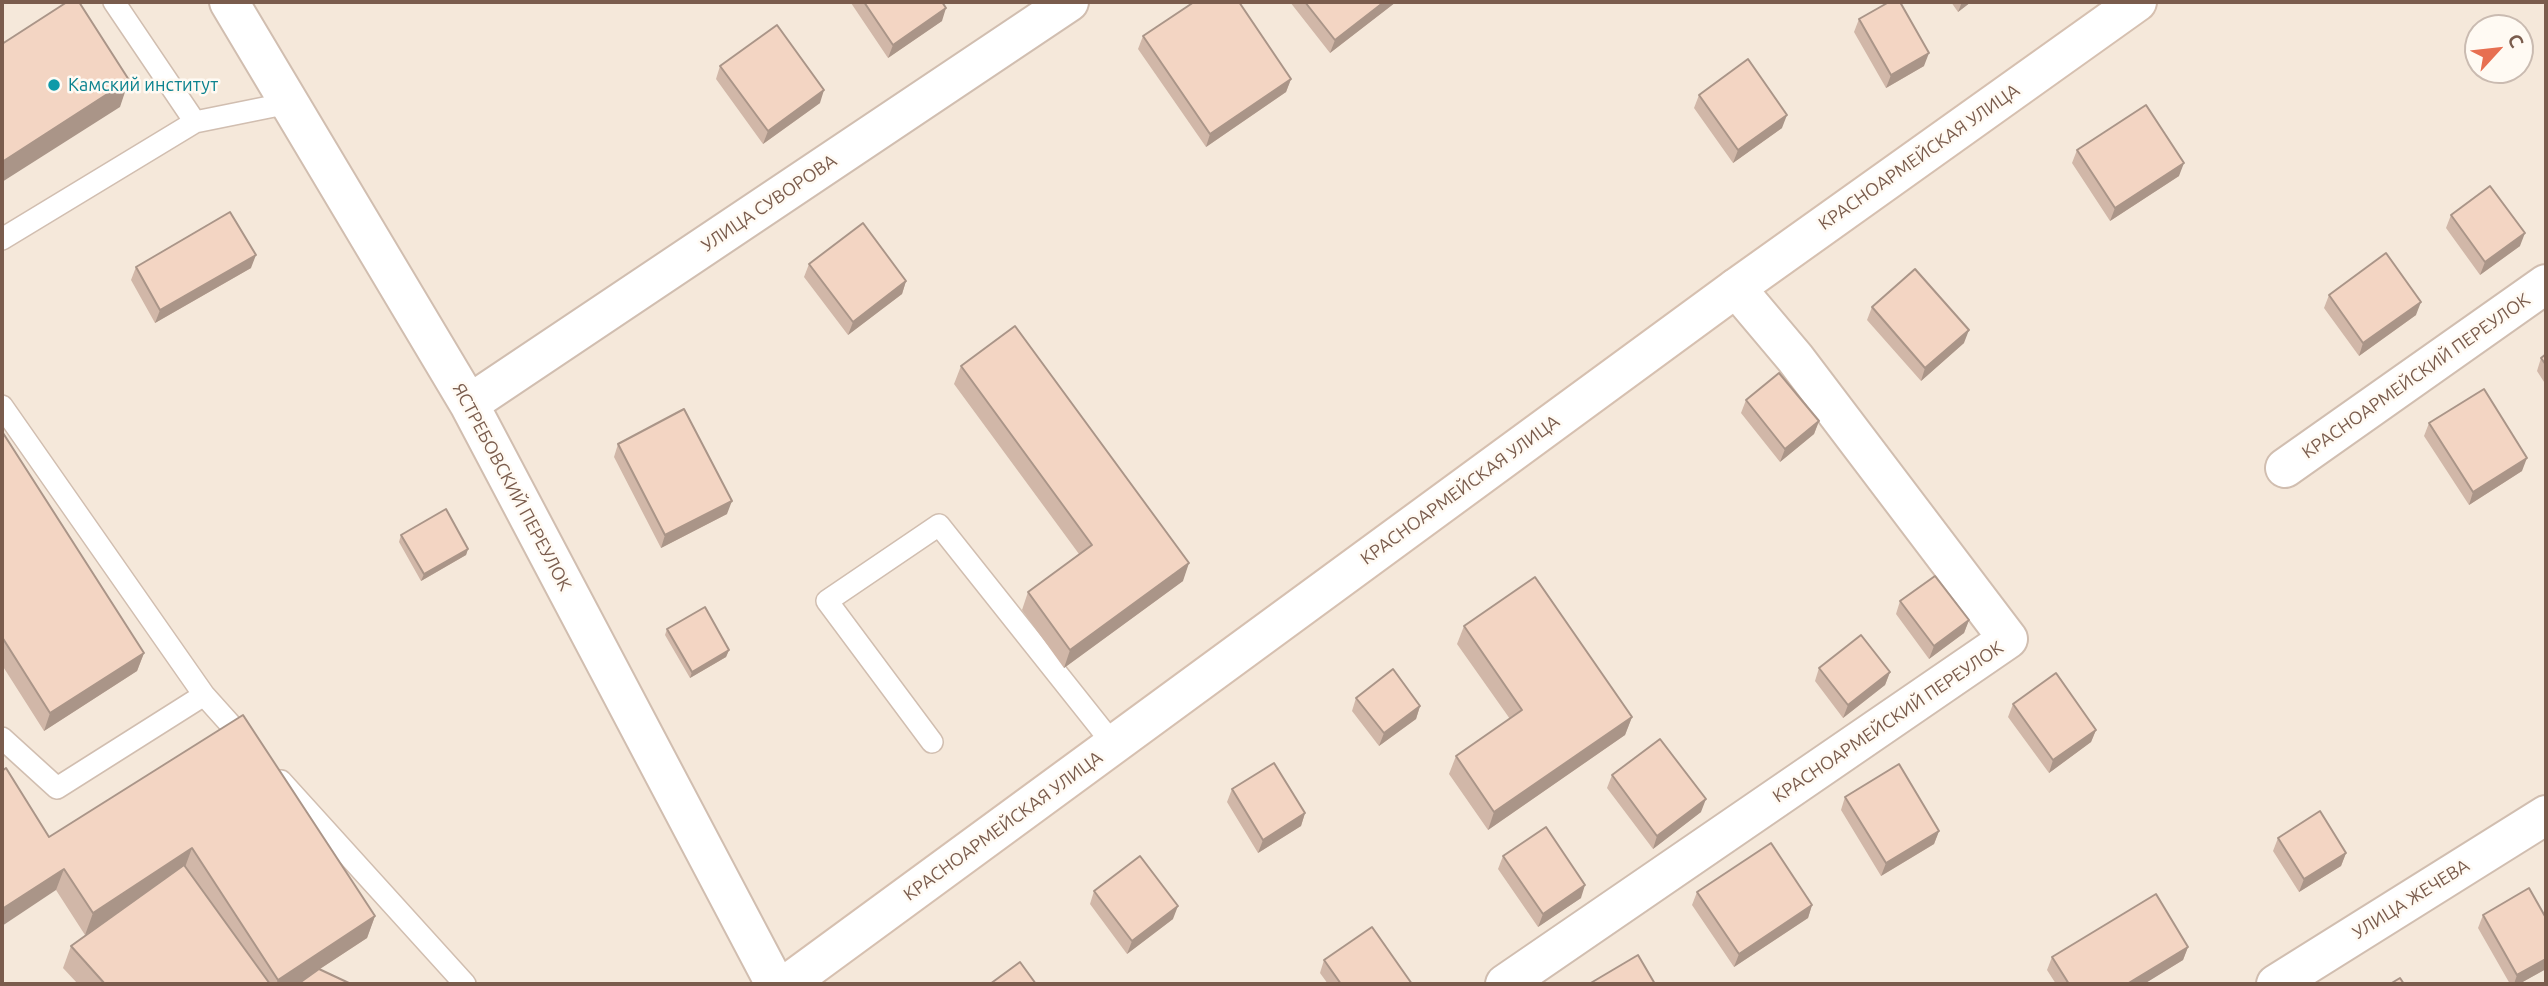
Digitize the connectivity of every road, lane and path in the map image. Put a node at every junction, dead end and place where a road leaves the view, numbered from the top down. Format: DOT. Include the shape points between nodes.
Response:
graph roads {
  1 [pos="114,2"];
  2 [pos="229,2"];
  3 [pos="1069,2"];
  4 [pos="2137,2"];
  5 [pos="289,103"];
  6 [pos="195,122"];
  7 [pos="2,239"];
  8 [pos="2546,284"];
  9 [pos="1736,288"];
  10 [pos="470,404"];
  11 [pos="2,406"];
  12 [pos="2285,468"];
  13 [pos="204,695"];
  14 [pos="932,742"];
  15 [pos="1114,745"];
  16 [pos="5,746"];
  17 [pos="2546,815"];
  18 [pos="465,984"];
  19 [pos="775,984"];
  20 [pos="787,984"];
  21 [pos="1505,984"];
  22 [pos="2276,984"];
  1 -- 6 [label="lane"];
  2 -- 5 [label="street, ЯСТРЕБОВСКИЙ ПЕРЕУЛОК"];
  3 -- 10 [label="street, УЛИЦА СУВОРОВА"];
  4 -- 9 [label="street, КРАСНОАРМЕЙСКАЯ УЛИЦА"];
  5 -- 6 [label="lane"];
  5 -- 10 [label="street, ЯСТРЕБОВСКИЙ ПЕРЕУЛОК"];
  6 -- 7 [label="lane"];
  8 -- 12 [label="street, КРАСНОАРМЕЙСКИЙ ПЕРЕУЛОК"];
  9 -- 15 [label="street, КРАСНОАРМЕЙСКАЯ УЛИЦА"];
  9 -- 21 [label="street, КРАСНОАРМЕЙСКИЙ ПЕРЕУЛОК" via="1795,358 2008,639"];
  10 -- 19 [label="street, ЯСТРЕБОВСКИЙ ПЕРЕУЛОК"];
  11 -- 13 [label="lane"];
  13 -- 16 [label="lane" via="57,788"];
  13 -- 18 [label="lane"];
  14 -- 15 [label="lane" via="827,601 939,525"];
  15 -- 20 [label="street, КРАСНОАРМЕЙСКАЯ УЛИЦА"];
  17 -- 22 [label="street, УЛИЦА ЖЕЧЕВА"];
}
